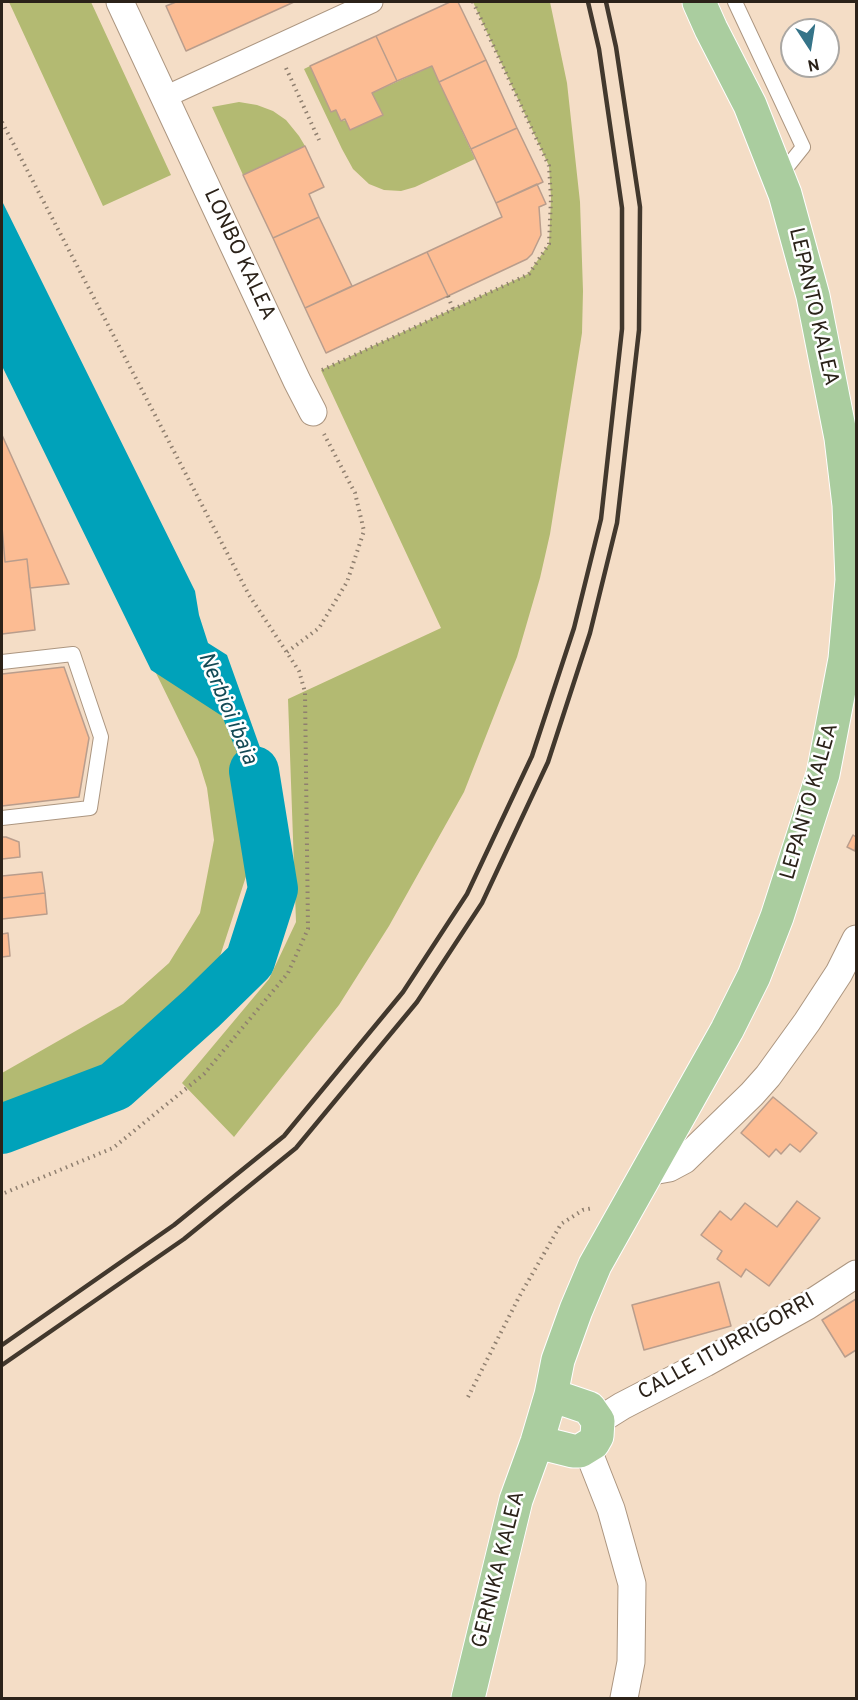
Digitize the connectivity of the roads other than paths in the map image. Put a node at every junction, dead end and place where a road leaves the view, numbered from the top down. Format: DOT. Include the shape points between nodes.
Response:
graph roads {
  1 [pos="120,2"];
  2 [pos="372,2"];
  3 [pos="735,2"];
  4 [pos="705,3"];
  5 [pos="165,97"];
  6 [pos="778,178"];
  7 [pos="313,412"];
  8 [pos="2,662"];
  9 [pos="2,818"];
  10 [pos="856,939"];
  11 [pos="647,1172"];
  12 [pos="856,1274"];
  13 [pos="551,1395"];
  14 [pos="593,1434"];
  15 [pos="537,1442"];
  16 [pos="468,1698"];
  17 [pos="624,1698"];
  1 -- 5 [label="street, LONBO KALEA"];
  2 -- 5 [label="street"];
  3 -- 6 [label="lane" via="803,147"];
  4 -- 6 [label="main road, LEPANTO KALEA"];
  5 -- 7 [label="street, LONBO KALEA"];
  6 -- 11 [label="main road, LEPANTO KALEA" via="813,296 841,438 852,580 845,658 823,774 777,917 727,1030"];
  8 -- 9 [label="lane" via="73,654 101,737 90,808"];
  10 -- 11 [label="street" via="839,974 807,1022 752,1094 684,1160"];
  11 -- 13 [label="main road, LEPANTO KALEA" via="595,1264 558,1360"];
  12 -- 14 [label="street, CALLE ITURRIGORRI" via="807,1306 622,1406"];
  13 -- 14 [label="main road" via="589,1408"];
  13 -- 15 [label="main road, GERNIKA KALEA"];
  14 -- 15 [label="main road" via="573,1451"];
  14 -- 17 [label="street" via="632,1584 631,1662"];
  15 -- 16 [label="main road, GERNIKA KALEA" via="516,1500"];
}
